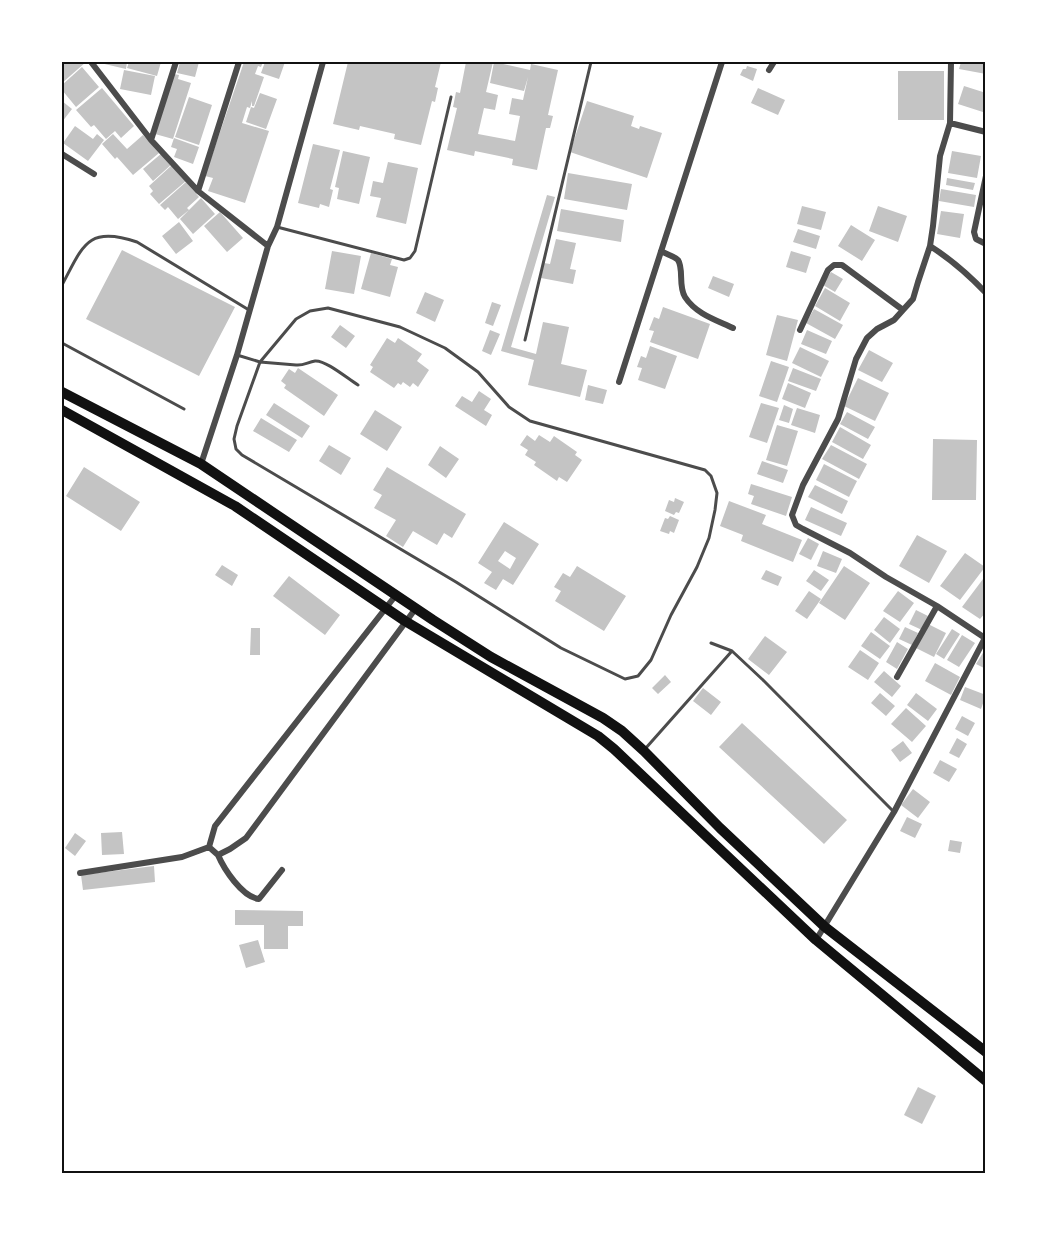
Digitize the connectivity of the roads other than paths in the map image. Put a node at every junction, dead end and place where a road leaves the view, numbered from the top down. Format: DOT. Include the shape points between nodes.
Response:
graph roads {
  1 [pos="91,62"];
  2 [pos="176,62"];
  3 [pos="239,62"];
  4 [pos="323,62"];
  5 [pos="591,62"];
  6 [pos="722,62"];
  7 [pos="774,62"];
  8 [pos="951,62"];
  9 [pos="770,70"];
  10 [pos="451,97"];
  11 [pos="950,123"];
  12 [pos="986,132"];
  13 [pos="151,140"];
  14 [pos="62,154"];
  15 [pos="94,174"];
  16 [pos="985,179"];
  17 [pos="198,191"];
  18 [pos="277,227"];
  19 [pos="986,244"];
  20 [pos="268,246"];
  21 [pos="930,246"];
  22 [pos="661,251"];
  23 [pos="62,285"];
  24 [pos="986,293"];
  25 [pos="903,310"];
  26 [pos="251,311"];
  27 [pos="733,328"];
  28 [pos="800,330"];
  29 [pos="525,340"];
  30 [pos="62,343"];
  31 [pos="237,355"];
  32 [pos="260,362"];
  33 [pos="619,382"];
  34 [pos="358,385"];
  35 [pos="62,392"];
  36 [pos="62,410"];
  37 [pos="184,410"];
  38 [pos="201,464"];
  39 [pos="396,595"];
  40 [pos="937,606"];
  41 [pos="386,608"];
  42 [pos="416,608"];
  43 [pos="405,621"];
  44 [pos="985,638"];
  45 [pos="711,643"];
  46 [pos="732,651"];
  47 [pos="897,677"];
  48 [pos="644,751"];
  49 [pos="894,812"];
  50 [pos="209,847"];
  51 [pos="218,855"];
  52 [pos="282,870"];
  53 [pos="80,873"];
  54 [pos="825,927"];
  55 [pos="816,940"];
  56 [pos="986,1052"];
  57 [pos="986,1081"];
  1 -- 13 [label="street"];
  2 -- 13 [label="street"];
  3 -- 17 [label="street"];
  4 -- 18 [label="street"];
  5 -- 29 [label="lane"];
  6 -- 22 [label="street"];
  7 -- 9 [label="street"];
  8 -- 11 [label="street"];
  10 -- 18 [label="lane" via="415,251 410,258 404,260"];
  11 -- 12 [label="street"];
  11 -- 21 [label="street" via="940,156"];
  13 -- 17 [label="street"];
  14 -- 15 [label="street"];
  16 -- 19 [label="street" via="974,232 976,239"];
  17 -- 20 [label="street"];
  18 -- 20 [label="street"];
  20 -- 26 [label="street"];
  21 -- 24 [label="street"];
  21 -- 25 [label="street" via="912,299"];
  22 -- 27 [label="street" via="680,262 681,283 690,303 699,312"];
  22 -- 33 [label="street"];
  23 -- 26 [label="lane" via="80,251 93,239 119,236 137,242"];
  25 -- 28 [label="street" via="842,266 834,265"];
  25 -- 40 [label="street" via="867,338 856,359 838,419 803,485 792,515 796,525"];
  26 -- 31 [label="street"];
  30 -- 37 [label="lane"];
  31 -- 32 [label="lane"];
  31 -- 38 [label="street"];
  32 -- 32 [label="lane" via="296,319 310,311 328,308 400,327 445,348 478,372 509,407 530,421 705,470 717,493 709,538 651,660 638,676 625,679 572,653 242,455 234,439"];
  32 -- 34 [label="lane" via="301,366 322,362"];
  35 -- 38 [label="main road"];
  36 -- 41 [label="main road" via="235,506"];
  38 -- 39 [label="main road"];
  39 -- 41 [label="street"];
  39 -- 42 [label="main road"];
  40 -- 44 [label="street"];
  40 -- 47 [label="street"];
  41 -- 43 [label="main road"];
  41 -- 50 [label="street" via="215,826"];
  42 -- 43 [label="street"];
  42 -- 48 [label="main road" via="491,657 603,718"];
  43 -- 51 [label="street" via="246,838"];
  43 -- 55 [label="main road" via="598,736"];
  44 -- 49 [label="street"];
  45 -- 46 [label="lane"];
  46 -- 48 [label="lane"];
  46 -- 49 [label="lane"];
  48 -- 54 [label="main road"];
  49 -- 54 [label="street"];
  50 -- 51 [label="street"];
  50 -- 53 [label="street" via="183,857"];
  51 -- 52 [label="street" via="229,876 253,898 259,899"];
  54 -- 55 [label="street"];
  54 -- 56 [label="main road"];
  55 -- 57 [label="main road"];
}
